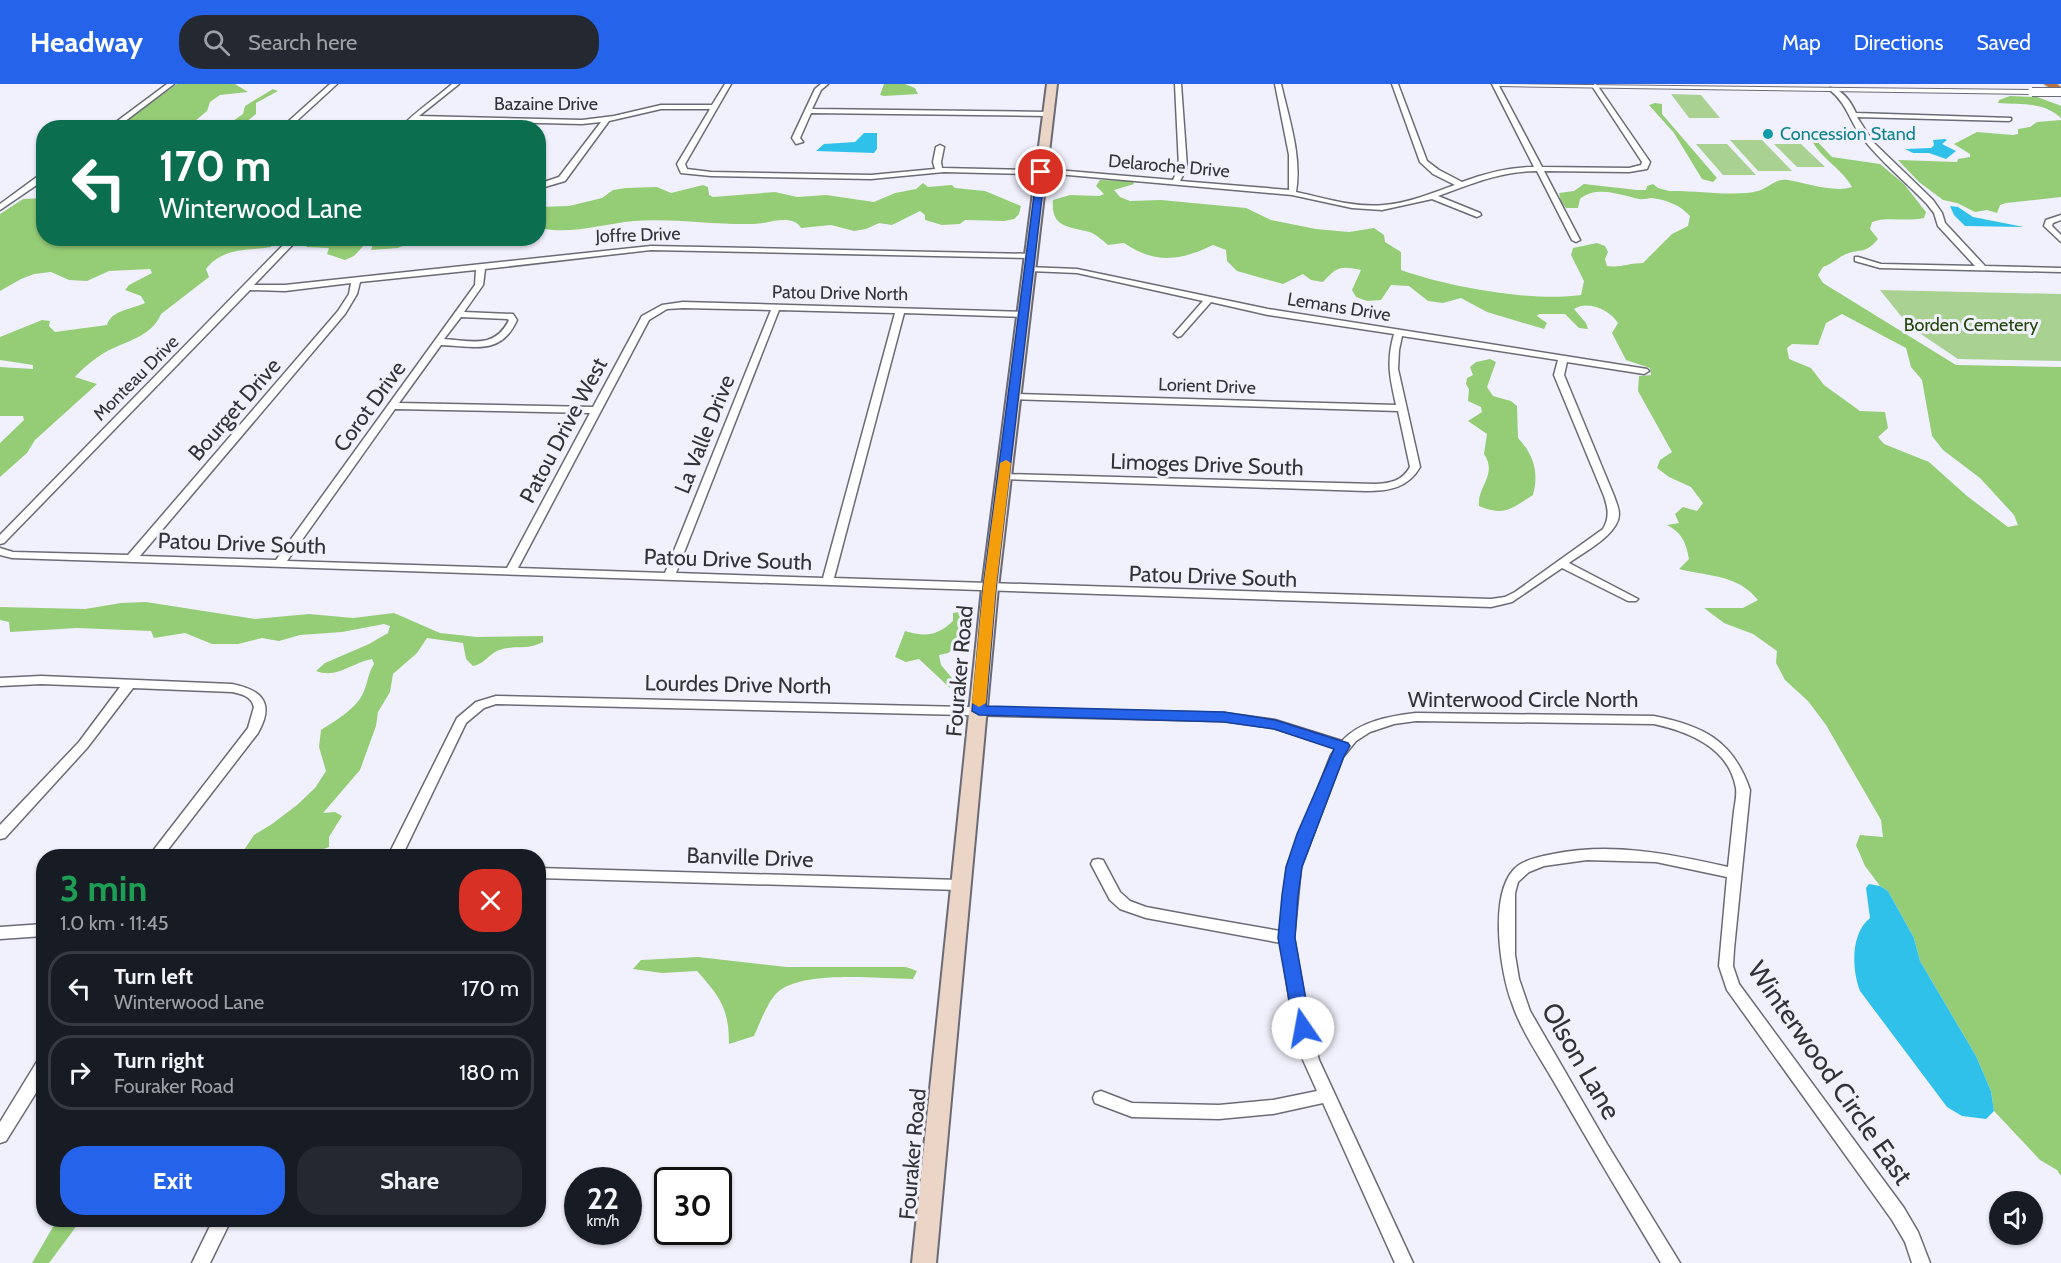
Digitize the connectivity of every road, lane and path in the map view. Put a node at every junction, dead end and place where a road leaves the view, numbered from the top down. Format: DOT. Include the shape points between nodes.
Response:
graph roads {
  1 [pos="171,84"];
  2 [pos="334,84"];
  3 [pos="456,84"];
  4 [pos="728,84"];
  5 [pos="825,84"];
  6 [pos="1052,84"];
  7 [pos="1178,84"];
  8 [pos="1278,84"];
  9 [pos="1395,84"];
  10 [pos="1497,84"];
  11 [pos="2050,84"];
  12 [pos="1595,86"];
  13 [pos="1832,89"];
  14 [pos="2061,92"];
  15 [pos="715,107"];
  16 [pos="808,111"];
  17 [pos="1048,114"];
  18 [pos="1853,115"];
  19 [pos="413,118"];
  20 [pos="607,119"];
  21 [pos="122,120"];
  22 [pos="293,120"];
  23 [pos="477,120"];
  24 [pos="2009,120"];
  25 [pos="546,122"];
  26 [pos="799,142"];
  27 [pos="940,147"];
  28 [pos="1538,169"];
  29 [pos="939,170"];
  30 [pos="1041,172"];
  31 [pos="36,182"];
  32 [pos="1176,182"];
  33 [pos="1462,184"];
  34 [pos="546,185"];
  35 [pos="1292,193"];
  36 [pos="1432,196"];
  37 [pos="0,208"];
  38 [pos="1477,215"];
  39 [pos="2061,217"];
  40 [pos="1576,240"];
  41 [pos="2061,240"];
  42 [pos="287,246"];
  43 [pos="1858,260"];
  44 [pos="1031,262"];
  45 [pos="482,266"];
  46 [pos="1982,268"];
  47 [pos="2061,270"];
  48 [pos="356,280"];
  49 [pos="248,287"];
  50 [pos="1209,299"];
  51 [pos="776,308"];
  52 [pos="656,310"];
  53 [pos="900,311"];
  54 [pos="460,314"];
  55 [pos="1024,314"];
  56 [pos="1399,332"];
  57 [pos="1178,334"];
  58 [pos="439,342"];
  59 [pos="1563,359"];
  60 [pos="1644,371"];
  61 [pos="1013,397"];
  62 [pos="394,406"];
  63 [pos="1401,408"];
  64 [pos="595,410"];
  65 [pos="1004,477"];
  66 [pos="0,541"];
  67 [pos="0,551"];
  68 [pos="131,559"];
  69 [pos="279,564"];
  70 [pos="1563,564"];
  71 [pos="511,572"];
  72 [pos="669,576"];
  73 [pos="828,582"];
  74 [pos="990,588"];
  75 [pos="1632,599"];
  76 [pos="0,682"];
  77 [pos="129,684"];
  78 [pos="979,711"];
  79 [pos="1708,738"];
  80 [pos="1343,746"];
  81 [pos="0,834"];
  82 [pos="161,849"];
  83 [pos="398,849"];
  84 [pos="1098,864"];
  85 [pos="546,873"];
  86 [pos="1734,873"];
  87 [pos="960,885"];
  88 [pos="36,931"];
  89 [pos="0,933"];
  90 [pos="1287,938"];
  91 [pos="36,1078"];
  92 [pos="1325,1096"];
  93 [pos="1101,1098"];
  94 [pos="0,1136"];
  95 [pos="219,1227"];
  96 [pos="201,1263"];
  97 [pos="924,1263"];
  98 [pos="1404,1263"];
  99 [pos="1671,1263"];
  100 [pos="1921,1263"];
  1 -- 21 [label="street"];
  2 -- 22 [label="street"];
  3 -- 19 [label="street"];
  4 -- 15 [label="street"];
  5 -- 16 [label="street" via="818,89"];
  6 -- 17 [label="main road, Fouraker Road"];
  7 -- 32 [label="street" via="1183,167"];
  8 -- 35 [label="street" via="1294,166"];
  9 -- 33 [label="street" via="1424,162"];
  10 -- 12 [label="street"];
  10 -- 28 [label="street"];
  11 -- 14 [label="highway"];
  12 -- 13 [label="street"];
  12 -- 28 [label="street, Delaroche Drive" via="1646,162 1644,167"];
  13 -- 14 [label="street, bridge"];
  13 -- 18 [label="street" via="1843,109"];
  15 -- 20 [label="street, Bazaine Drive" via="667,106"];
  15 -- 29 [label="street, Delaroche Drive" via="681,164 684,171 871,177"];
  16 -- 17 [label="street"];
  16 -- 26 [label="street" via="796,138"];
  17 -- 30 [label="main road, Fouraker Road"];
  18 -- 24 [label="street"];
  18 -- 46 [label="street" via="1862,132 1930,202 1941,224"];
  19 -- 23 [label="street, Bazaine Drive"];
  20 -- 25 [label="street, Bazaine Drive"];
  20 -- 34 [label="street" via="562,179"];
  27 -- 29 [label="street"];
  28 -- 33 [label="street, Delaroche Drive" via="1503,171"];
  28 -- 40 [label="street"];
  29 -- 30 [label="street, Delaroche Drive"];
  30 -- 32 [label="street, Delaroche Drive"];
  30 -- 44 [label="main road, Fouraker Road"];
  31 -- 37 [label="street"];
  32 -- 35 [label="street, Delaroche Drive"];
  33 -- 36 [label="street, Delaroche Drive"];
  35 -- 36 [label="street, Delaroche Drive" via="1372,208 1394,207"];
  36 -- 38 [label="street"];
  39 -- 41 [label="street" via="2048,226"];
  42 -- 49 [label="street, Monteau Drive"];
  43 -- 46 [label="street" via="1880,266"];
  44 -- 45 [label="street, Joffre Drive" via="651,248"];
  44 -- 50 [label="street, Lemans Drive"];
  44 -- 55 [label="main road, Fouraker Road"];
  45 -- 48 [label="street, Joffre Drive"];
  45 -- 54 [label="street, Corot Drive" via="479,285"];
  46 -- 47 [label="street"];
  48 -- 49 [label="street, Joffre Drive" via="285,288"];
  48 -- 68 [label="street, Bourget Drive" via="342,312"];
  49 -- 66 [label="street, Monteau Drive"];
  50 -- 56 [label="street, Lemans Drive" via="1277,314"];
  50 -- 57 [label="street"];
  51 -- 52 [label="street, Patou Drive North" via="683,305"];
  51 -- 53 [label="street, Patou Drive North"];
  51 -- 72 [label="street, La Valle Drive"];
  52 -- 64 [label="street, Patou Drive West" via="645,318"];
  53 -- 55 [label="street, Patou Drive North"];
  53 -- 73 [label="street"];
  54 -- 58 [label="street, Corot Drive"];
  54 -- 58 [label="street" via="510,316 513,320 498,341"];
  55 -- 61 [label="main road, Fouraker Road"];
  56 -- 59 [label="street, Lemans Drive"];
  56 -- 63 [label="street" via="1392,369"];
  58 -- 62 [label="street, Corot Drive"];
  59 -- 60 [label="street, Lemans Drive"];
  59 -- 70 [label="street, Patou Drive South" via="1559,375 1615,513 1607,531"];
  61 -- 63 [label="street, Lorient Drive"];
  61 -- 65 [label="main road, Fouraker Road"];
  62 -- 64 [label="street"];
  62 -- 69 [label="street, Corot Drive"];
  63 -- 65 [label="street, Limoges Drive South" via="1415,467 1407,480 1388,486"];
  64 -- 71 [label="street, Patou Drive West"];
  65 -- 74 [label="main road, Fouraker Road"];
  67 -- 68 [label="street, Patou Drive South" via="12,555"];
  68 -- 69 [label="street, Patou Drive South"];
  69 -- 71 [label="street, Patou Drive South"];
  70 -- 74 [label="street, Patou Drive South" via="1508,600 1491,603"];
  70 -- 75 [label="street"];
  71 -- 72 [label="street, Patou Drive South"];
  72 -- 73 [label="street, Patou Drive South"];
  73 -- 74 [label="street, Patou Drive South"];
  74 -- 78 [label="main road, Fouraker Road"];
  76 -- 77 [label="street"];
  77 -- 81 [label="street" via="83,745"];
  77 -- 82 [label="street" via="239,690 254,695 262,712 254,730"];
  78 -- 80 [label="street, Lourdes Drive North" via="1224,717 1275,724"];
  78 -- 83 [label="street, Lourdes Drive North" via="496,700 480,705 460,721"];
  78 -- 87 [label="main road, Fouraker Road"];
  79 -- 80 [label="street, Winterwood Circle North" via="1654,720 1416,717 1372,727"];
  79 -- 86 [label="street, Winterwood Circle East" via="1727,753 1743,790"];
  80 -- 90 [label="street" via="1294,867"];
  84 -- 90 [label="street" via="1115,896 1125,905"];
  85 -- 87 [label="street, Banville Drive"];
  86 -- 99 [label="street, Olson Lane" via="1669,858 1556,856 1521,870 1509,888 1505,945 1514,993 1601,1149"];
  86 -- 100 [label="street, Winterwood Circle East" via="1726,966 1732,986 1902,1219"];
  87 -- 97 [label="main road, Fouraker Road"];
  88 -- 89 [label="street"];
  90 -- 92 [label="street" via="1299,1017"];
  91 -- 94 [label="street"];
  92 -- 93 [label="street" via="1273,1107 1219,1112 1132,1110"];
  92 -- 98 [label="street"];
  95 -- 96 [label="street"];
}
